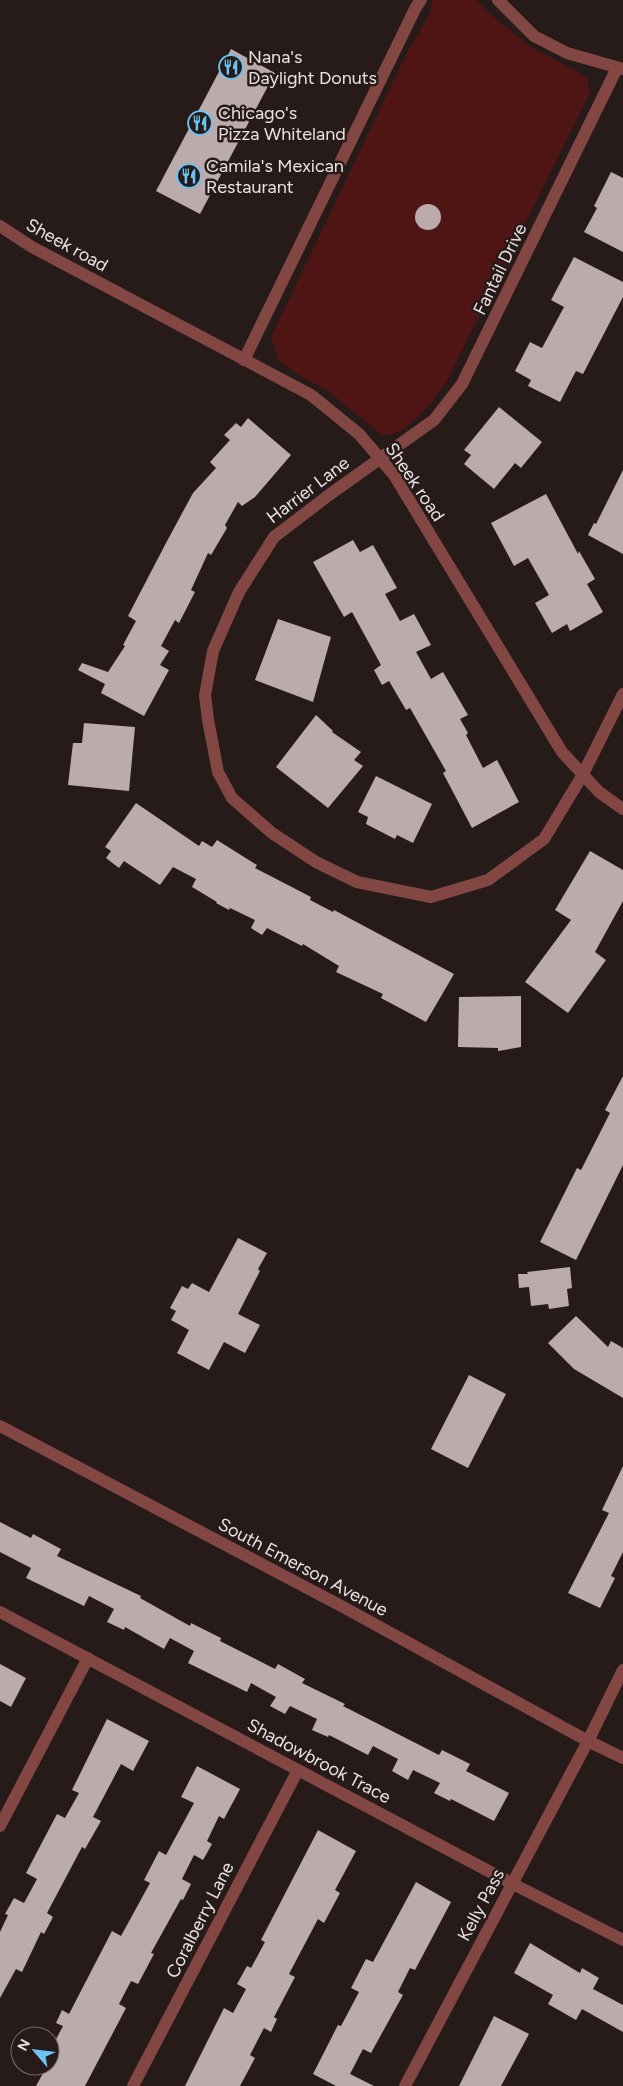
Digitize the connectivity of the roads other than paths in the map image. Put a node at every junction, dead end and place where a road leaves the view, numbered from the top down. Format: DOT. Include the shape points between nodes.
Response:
graph roads {
  1 [pos="421,0"];
  2 [pos="498,0"];
  3 [pos="620,69"];
  4 [pos="0,226"];
  5 [pos="244,360"];
  6 [pos="381,459"];
  7 [pos="623,694"];
  8 [pos="582,776"];
  9 [pos="623,809"];
  10 [pos="0,1426"];
  11 [pos="0,1612"];
  12 [pos="88,1658"];
  13 [pos="623,1670"];
  14 [pos="588,1741"];
  15 [pos="623,1758"];
  16 [pos="298,1770"];
  17 [pos="0,1826"];
  18 [pos="512,1884"];
  19 [pos="623,1940"];
  20 [pos="134,2086"];
  21 [pos="406,2086"];
  1 -- 5 [label="street"];
  2 -- 3 [label="street" via="534,36 567,53"];
  3 -- 6 [label="street, Fantail Drive" via="462,384 434,420"];
  4 -- 5 [label="street, Sheek road" via="32,247"];
  5 -- 6 [label="street, Sheek road" via="311,395 359,434"];
  6 -- 8 [label="street, Sheek road" via="394,475 546,727"];
  6 -- 8 [label="street, Harrier Lane" via="274,536 239,592 220,634 213,651 205,695 218,772 232,798 272,833 316,862 357,882 431,897 488,880 518,860 544,839"];
  7 -- 8 [label="street, Harrier Lane"];
  8 -- 9 [label="street, Sheek road"];
  10 -- 14 [label="street, South Emerson Avenue"];
  11 -- 12 [label="street, Shadowbrook Trace"];
  12 -- 16 [label="street, Shadowbrook Trace"];
  12 -- 17 [label="street"];
  13 -- 14 [label="street, Kelly Pass"];
  14 -- 15 [label="street, South Emerson Avenue"];
  14 -- 18 [label="street, Kelly Pass"];
  16 -- 18 [label="street, Shadowbrook Trace"];
  16 -- 20 [label="street, Coralberry Lane"];
  18 -- 19 [label="street, Shadowbrook Trace"];
  18 -- 21 [label="street, Kelly Pass"];
}
